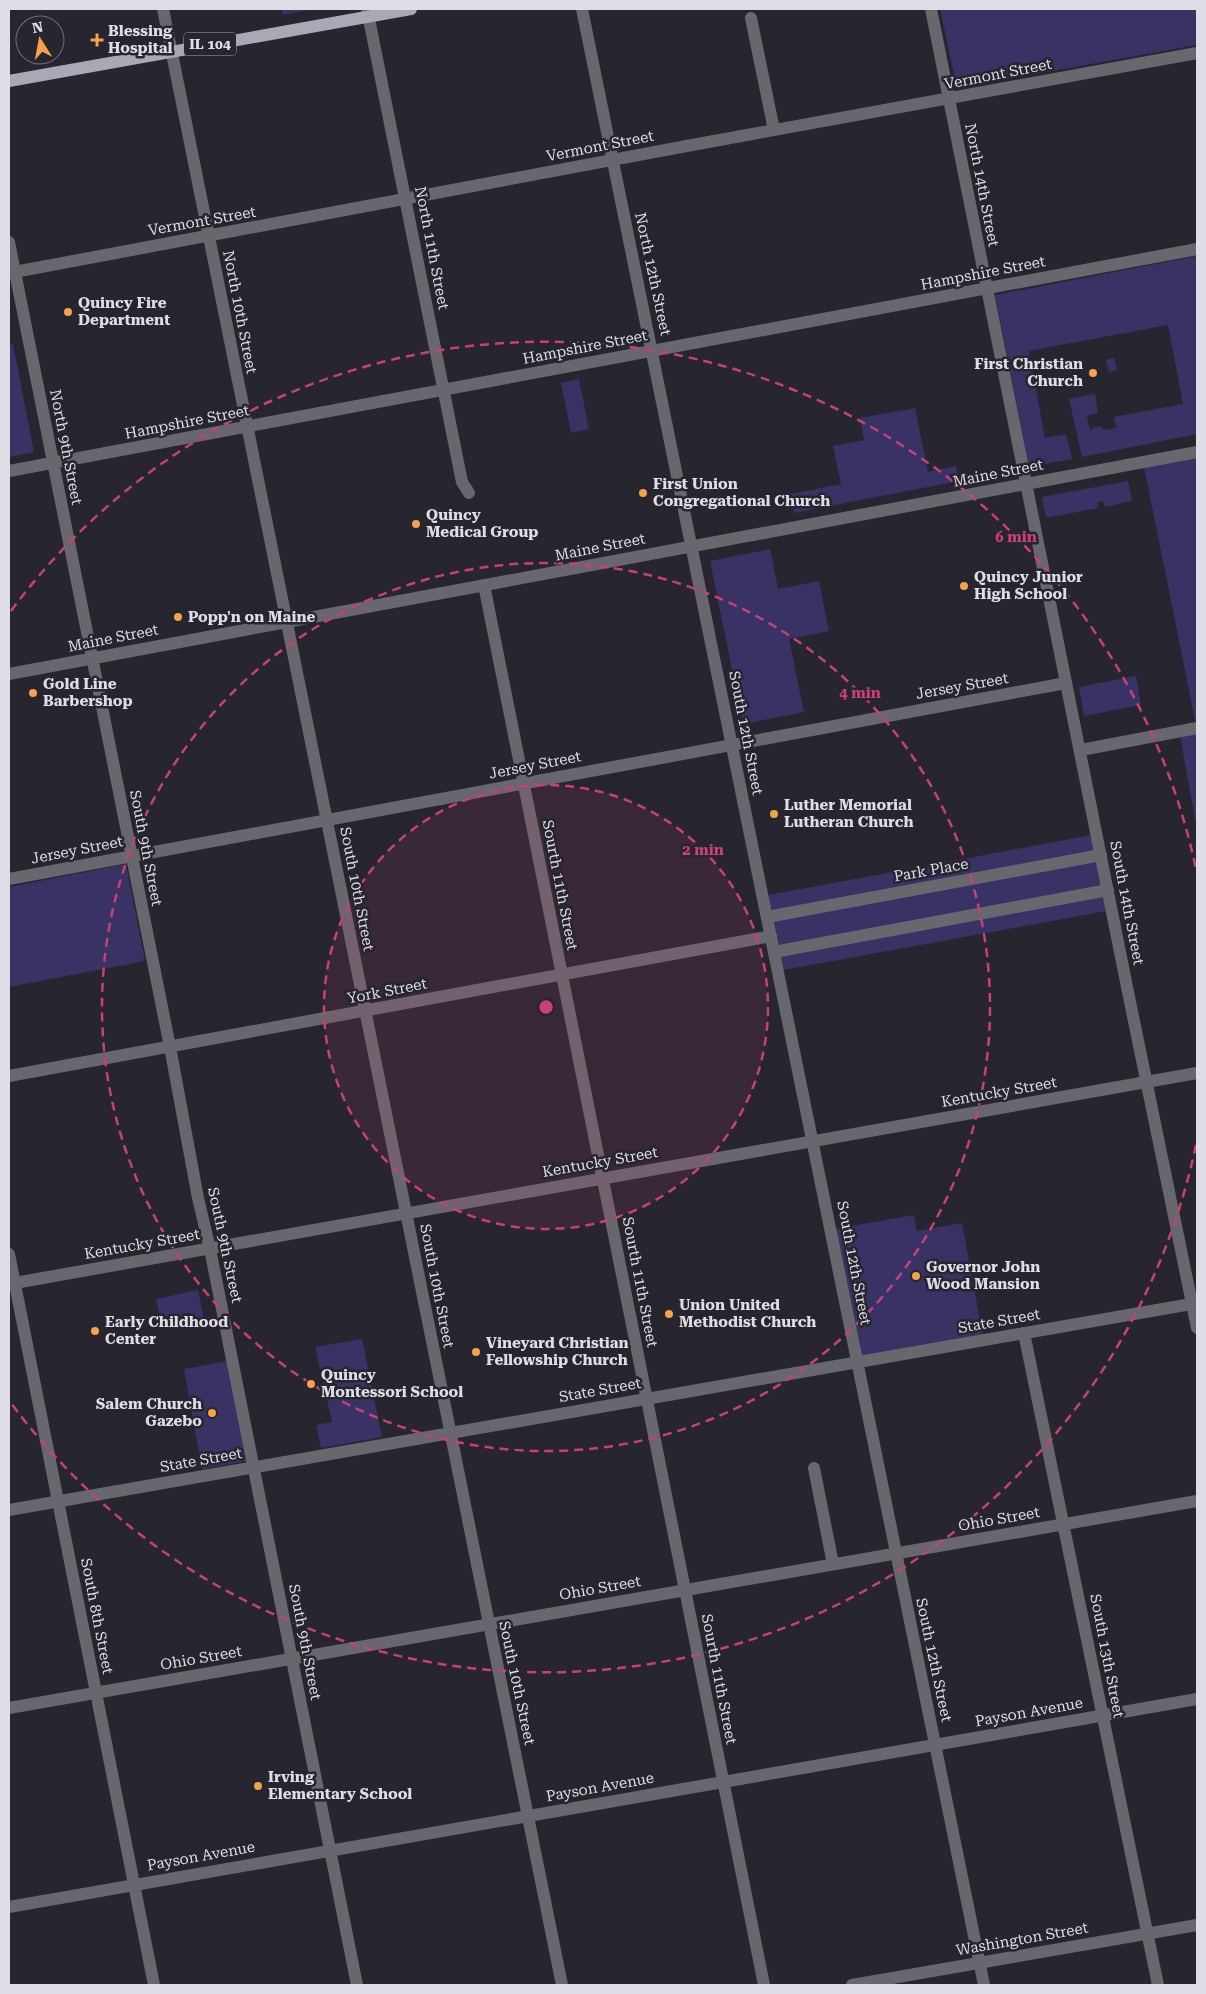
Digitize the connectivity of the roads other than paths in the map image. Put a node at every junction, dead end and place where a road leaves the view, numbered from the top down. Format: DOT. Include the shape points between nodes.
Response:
graph roads {
  1 [pos="163,9"];
  2 [pos="411,9"];
  3 [pos="582,9"];
  4 [pos="931,9"];
  5 [pos="367,12"];
  6 [pos="751,18"];
  7 [pos="171,51"];
  8 [pos="1197,53"];
  9 [pos="9,81"];
  10 [pos="949,99"];
  11 [pos="774,130"];
  12 [pos="612,160"];
  13 [pos="406,199"];
  14 [pos="208,236"];
  15 [pos="9,242"];
  16 [pos="1197,248"];
  17 [pos="12,272"];
  18 [pos="986,289"];
  19 [pos="652,352"];
  20 [pos="444,390"];
  21 [pos="247,427"];
  22 [pos="1197,452"];
  23 [pos="52,463"];
  24 [pos="9,471"];
  25 [pos="1027,484"];
  26 [pos="469,493"];
  27 [pos="692,546"];
  28 [pos="484,585"];
  29 [pos="287,622"];
  30 [pos="92,658"];
  31 [pos="9,674"];
  32 [pos="1066,683"];
  33 [pos="1197,728"];
  34 [pos="732,745"];
  35 [pos="1080,750"];
  36 [pos="524,784"];
  37 [pos="327,820"];
  38 [pos="1101,855"];
  39 [pos="131,856"];
  40 [pos="9,879"];
  41 [pos="1108,890"];
  42 [pos="767,917"];
  43 [pos="771,936"];
  44 [pos="774,952"];
  45 [pos="562,975"];
  46 [pos="365,1011"];
  47 [pos="170,1047"];
  48 [pos="1197,1073"];
  49 [pos="9,1076"];
  50 [pos="1147,1082"];
  51 [pos="813,1141"];
  52 [pos="602,1178"];
  53 [pos="406,1213"];
  54 [pos="210,1248"];
  55 [pos="9,1254"];
  56 [pos="12,1284"];
  57 [pos="1195,1303"];
  58 [pos="1197,1328"];
  59 [pos="1024,1333"];
  60 [pos="857,1362"];
  61 [pos="647,1399"];
  62 [pos="450,1433"];
  63 [pos="254,1467"];
  64 [pos="814,1468"];
  65 [pos="1197,1500"];
  66 [pos="57,1501"];
  67 [pos="9,1510"];
  68 [pos="1064,1524"];
  69 [pos="896,1553"];
  70 [pos="833,1564"];
  71 [pos="685,1590"];
  72 [pos="489,1624"];
  73 [pos="292,1658"];
  74 [pos="96,1693"];
  75 [pos="1197,1699"];
  76 [pos="9,1708"];
  77 [pos="1102,1716"];
  78 [pos="935,1745"];
  79 [pos="723,1782"];
  80 [pos="528,1816"];
  81 [pos="330,1850"];
  82 [pos="134,1885"];
  83 [pos="9,1906"];
  84 [pos="1197,1925"];
  85 [pos="1147,1934"];
  86 [pos="979,1963"];
  87 [pos="154,1985"];
  88 [pos="357,1985"];
  89 [pos="562,1985"];
  90 [pos="764,1985"];
  91 [pos="852,1985"];
  92 [pos="984,1985"];
  93 [pos="1158,1985"];
  1 -- 7 [label="street, North 10th Street"];
  2 -- 5 [label="main road, IL 104"];
  3 -- 12 [label="street, North 12th Street"];
  4 -- 10 [label="street, North 14th Street"];
  5 -- 7 [label="main road, IL 104"];
  5 -- 13 [label="street, North 11th Street"];
  6 -- 11 [label="street"];
  7 -- 9 [label="main road, IL 104"];
  7 -- 14 [label="street, North 10th Street"];
  8 -- 10 [label="street, Vermont Street"];
  10 -- 11 [label="street, Vermont Street"];
  10 -- 18 [label="street, North 14th Street"];
  11 -- 12 [label="street, Vermont Street"];
  12 -- 13 [label="street, Vermont Street"];
  12 -- 19 [label="street, North 12th Street"];
  13 -- 14 [label="street, Vermont Street"];
  13 -- 20 [label="street, North 11th Street"];
  14 -- 17 [label="street, Vermont Street"];
  14 -- 21 [label="street, North 10th Street"];
  15 -- 17 [label="street, North 9th Street"];
  16 -- 18 [label="street, Hampshire Street"];
  17 -- 23 [label="street, North 9th Street"];
  18 -- 19 [label="street, Hampshire Street"];
  18 -- 25 [label="street, North 14th Street"];
  19 -- 20 [label="street, Hampshire Street"];
  19 -- 27 [label="street, North 12th Street"];
  20 -- 21 [label="street, Hampshire Street"];
  20 -- 26 [label="street, North 11th Street" via="462,482"];
  21 -- 23 [label="street, Hampshire Street"];
  21 -- 29 [label="street, North 10th Street"];
  22 -- 25 [label="street, Maine Street"];
  23 -- 24 [label="street, Hampshire Street"];
  23 -- 30 [label="street, North 9th Street"];
  25 -- 27 [label="street, Maine Street"];
  25 -- 32 [label="street, South 14th Street"];
  27 -- 28 [label="street, Maine Street"];
  27 -- 34 [label="street, South 12th Street"];
  28 -- 29 [label="street, Maine Street"];
  28 -- 36 [label="street, Sourth 11th Street"];
  29 -- 30 [label="street, Maine Street"];
  29 -- 37 [label="street, South 10th Street"];
  30 -- 31 [label="street, Maine Street"];
  30 -- 39 [label="street, South 9th Street"];
  32 -- 34 [label="street, Jersey Street"];
  32 -- 35 [label="street, South 14th Street"];
  33 -- 35 [label="street"];
  34 -- 36 [label="street, Jersey Street"];
  34 -- 42 [label="street, South 12th Street"];
  35 -- 38 [label="street, South 14th Street"];
  36 -- 37 [label="street, Jersey Street"];
  36 -- 45 [label="street, Sourth 11th Street"];
  37 -- 39 [label="street, Jersey Street"];
  37 -- 46 [label="street, South 10th Street"];
  38 -- 41 [label="street, South 14th Street"];
  38 -- 42 [label="street, Park Place"];
  39 -- 40 [label="street, Jersey Street"];
  39 -- 47 [label="street, South 9th Street"];
  41 -- 44 [label="street"];
  41 -- 50 [label="street, South 14th Street"];
  42 -- 43 [label="street, South 12th Street"];
  43 -- 44 [label="street, South 12th Street"];
  43 -- 45 [label="street, York Street"];
  44 -- 51 [label="street, South 12th Street"];
  45 -- 46 [label="street, York Street"];
  45 -- 52 [label="street, Sourth 11th Street"];
  46 -- 47 [label="street, York Street"];
  46 -- 53 [label="street, South 10th Street"];
  47 -- 49 [label="street, York Street"];
  47 -- 54 [label="street, South 9th Street"];
  48 -- 50 [label="street, Kentucky Street"];
  50 -- 51 [label="street, Kentucky Street"];
  50 -- 57 [label="street, South 14th Street"];
  51 -- 52 [label="street, Kentucky Street"];
  51 -- 60 [label="street, South 12th Street"];
  52 -- 53 [label="street, Kentucky Street"];
  52 -- 61 [label="street, Sourth 11th Street"];
  53 -- 54 [label="street, Kentucky Street"];
  53 -- 62 [label="street, South 10th Street"];
  54 -- 56 [label="street, Kentucky Street"];
  54 -- 63 [label="street, South 9th Street"];
  55 -- 56 [label="street, South 8th Street"];
  56 -- 66 [label="street, South 8th Street"];
  57 -- 58 [label="street, South 14th Street"];
  57 -- 59 [label="street, State Street"];
  59 -- 60 [label="street, State Street"];
  59 -- 68 [label="street, South 13th Street"];
  60 -- 61 [label="street, State Street"];
  60 -- 69 [label="street, South 12th Street"];
  61 -- 62 [label="street, State Street"];
  61 -- 71 [label="street, Sourth 11th Street"];
  62 -- 63 [label="street, State Street"];
  62 -- 72 [label="street, South 10th Street"];
  63 -- 66 [label="street, State Street"];
  63 -- 73 [label="street, South 9th Street"];
  64 -- 70 [label="street"];
  65 -- 68 [label="street, Ohio Street"];
  66 -- 67 [label="street, State Street"];
  66 -- 74 [label="street, South 8th Street"];
  68 -- 69 [label="street, Ohio Street"];
  68 -- 77 [label="street, South 13th Street"];
  69 -- 70 [label="street, Ohio Street"];
  69 -- 78 [label="street, South 12th Street"];
  70 -- 71 [label="street, Ohio Street"];
  71 -- 72 [label="street, Ohio Street"];
  71 -- 79 [label="street, Sourth 11th Street"];
  72 -- 73 [label="street, Ohio Street"];
  72 -- 80 [label="street, South 10th Street"];
  73 -- 74 [label="street, Ohio Street"];
  73 -- 81 [label="street, South 9th Street"];
  74 -- 76 [label="street, Ohio Street"];
  74 -- 82 [label="street, South 8th Street"];
  75 -- 77 [label="street, Payson Avenue"];
  77 -- 78 [label="street, Payson Avenue"];
  77 -- 85 [label="street, South 13th Street"];
  78 -- 79 [label="street, Payson Avenue"];
  78 -- 86 [label="street, South 12th Street"];
  79 -- 80 [label="street, Payson Avenue"];
  79 -- 90 [label="street, Sourth 11th Street"];
  80 -- 81 [label="street, Payson Avenue"];
  80 -- 89 [label="street, South 10th Street"];
  81 -- 82 [label="street, Payson Avenue"];
  81 -- 88 [label="street, South 9th Street"];
  82 -- 83 [label="street, Payson Avenue"];
  82 -- 87 [label="street, South 8th Street"];
  84 -- 85 [label="street, Washington Street"];
  85 -- 86 [label="street, Washington Street"];
  85 -- 93 [label="street, South 13th Street"];
  86 -- 91 [label="street, Washington Street"];
  86 -- 92 [label="street, South 12th Street"];
}
